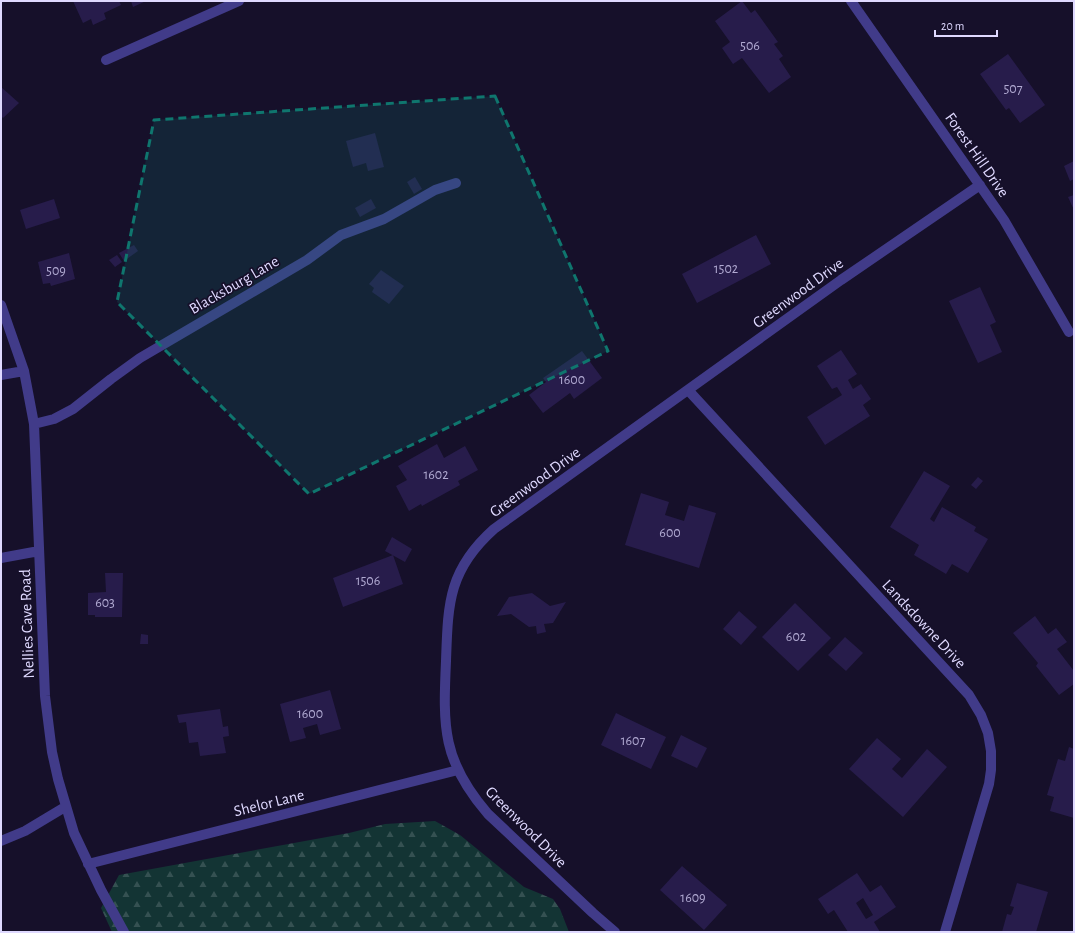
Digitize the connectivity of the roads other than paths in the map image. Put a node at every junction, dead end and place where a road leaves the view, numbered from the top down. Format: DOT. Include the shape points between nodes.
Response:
graph roads {
  1 [pos="240,1"];
  2 [pos="851,1"];
  3 [pos="106,60"];
  4 [pos="456,183"];
  5 [pos="980,185"];
  6 [pos="1,305"];
  7 [pos="1069,332"];
  8 [pos="24,371"];
  9 [pos="1,375"];
  10 [pos="688,390"];
  11 [pos="34,424"];
  12 [pos="39,551"];
  13 [pos="1,558"];
  14 [pos="458,770"];
  15 [pos="66,807"];
  16 [pos="1,841"];
  17 [pos="88,864"];
  18 [pos="606,928"];
  19 [pos="124,932"];
  20 [pos="615,932"];
  21 [pos="945,932"];
  1 -- 3 [label="street"];
  2 -- 5 [label="street, Forest Hill Drive"];
  4 -- 11 [label="street, Blacksburg Lane" via="435,190 384,219 341,235 307,260 140,358 73,409 54,419"];
  5 -- 7 [label="street, Forest Hill Drive" via="1019,245"];
  5 -- 10 [label="street, Greenwood Drive" via="841,280"];
  6 -- 8 [label="street, Nellies Cave Road"];
  8 -- 9 [label="street"];
  8 -- 11 [label="street, Nellies Cave Road"];
  10 -- 14 [label="street, Greenwood Drive" via="494,529 470,553 455,583 448,616 445,723"];
  10 -- 21 [label="street, Landsdowne Drive" via="969,695 981,715 991,751 990,784"];
  11 -- 12 [label="street, Nellies Cave Road"];
  12 -- 13 [label="street"];
  12 -- 15 [label="street, Nellies Cave Road" via="46,715"];
  14 -- 17 [label="street, Shelor Lane"];
  14 -- 18 [label="street, Greenwood Drive" via="474,798 488,814"];
  15 -- 16 [label="street" via="25,831"];
  15 -- 17 [label="street, Nellies Cave Road"];
  17 -- 19 [label="street, Nellies Cave Road"];
  18 -- 20 [label="street"];
}
